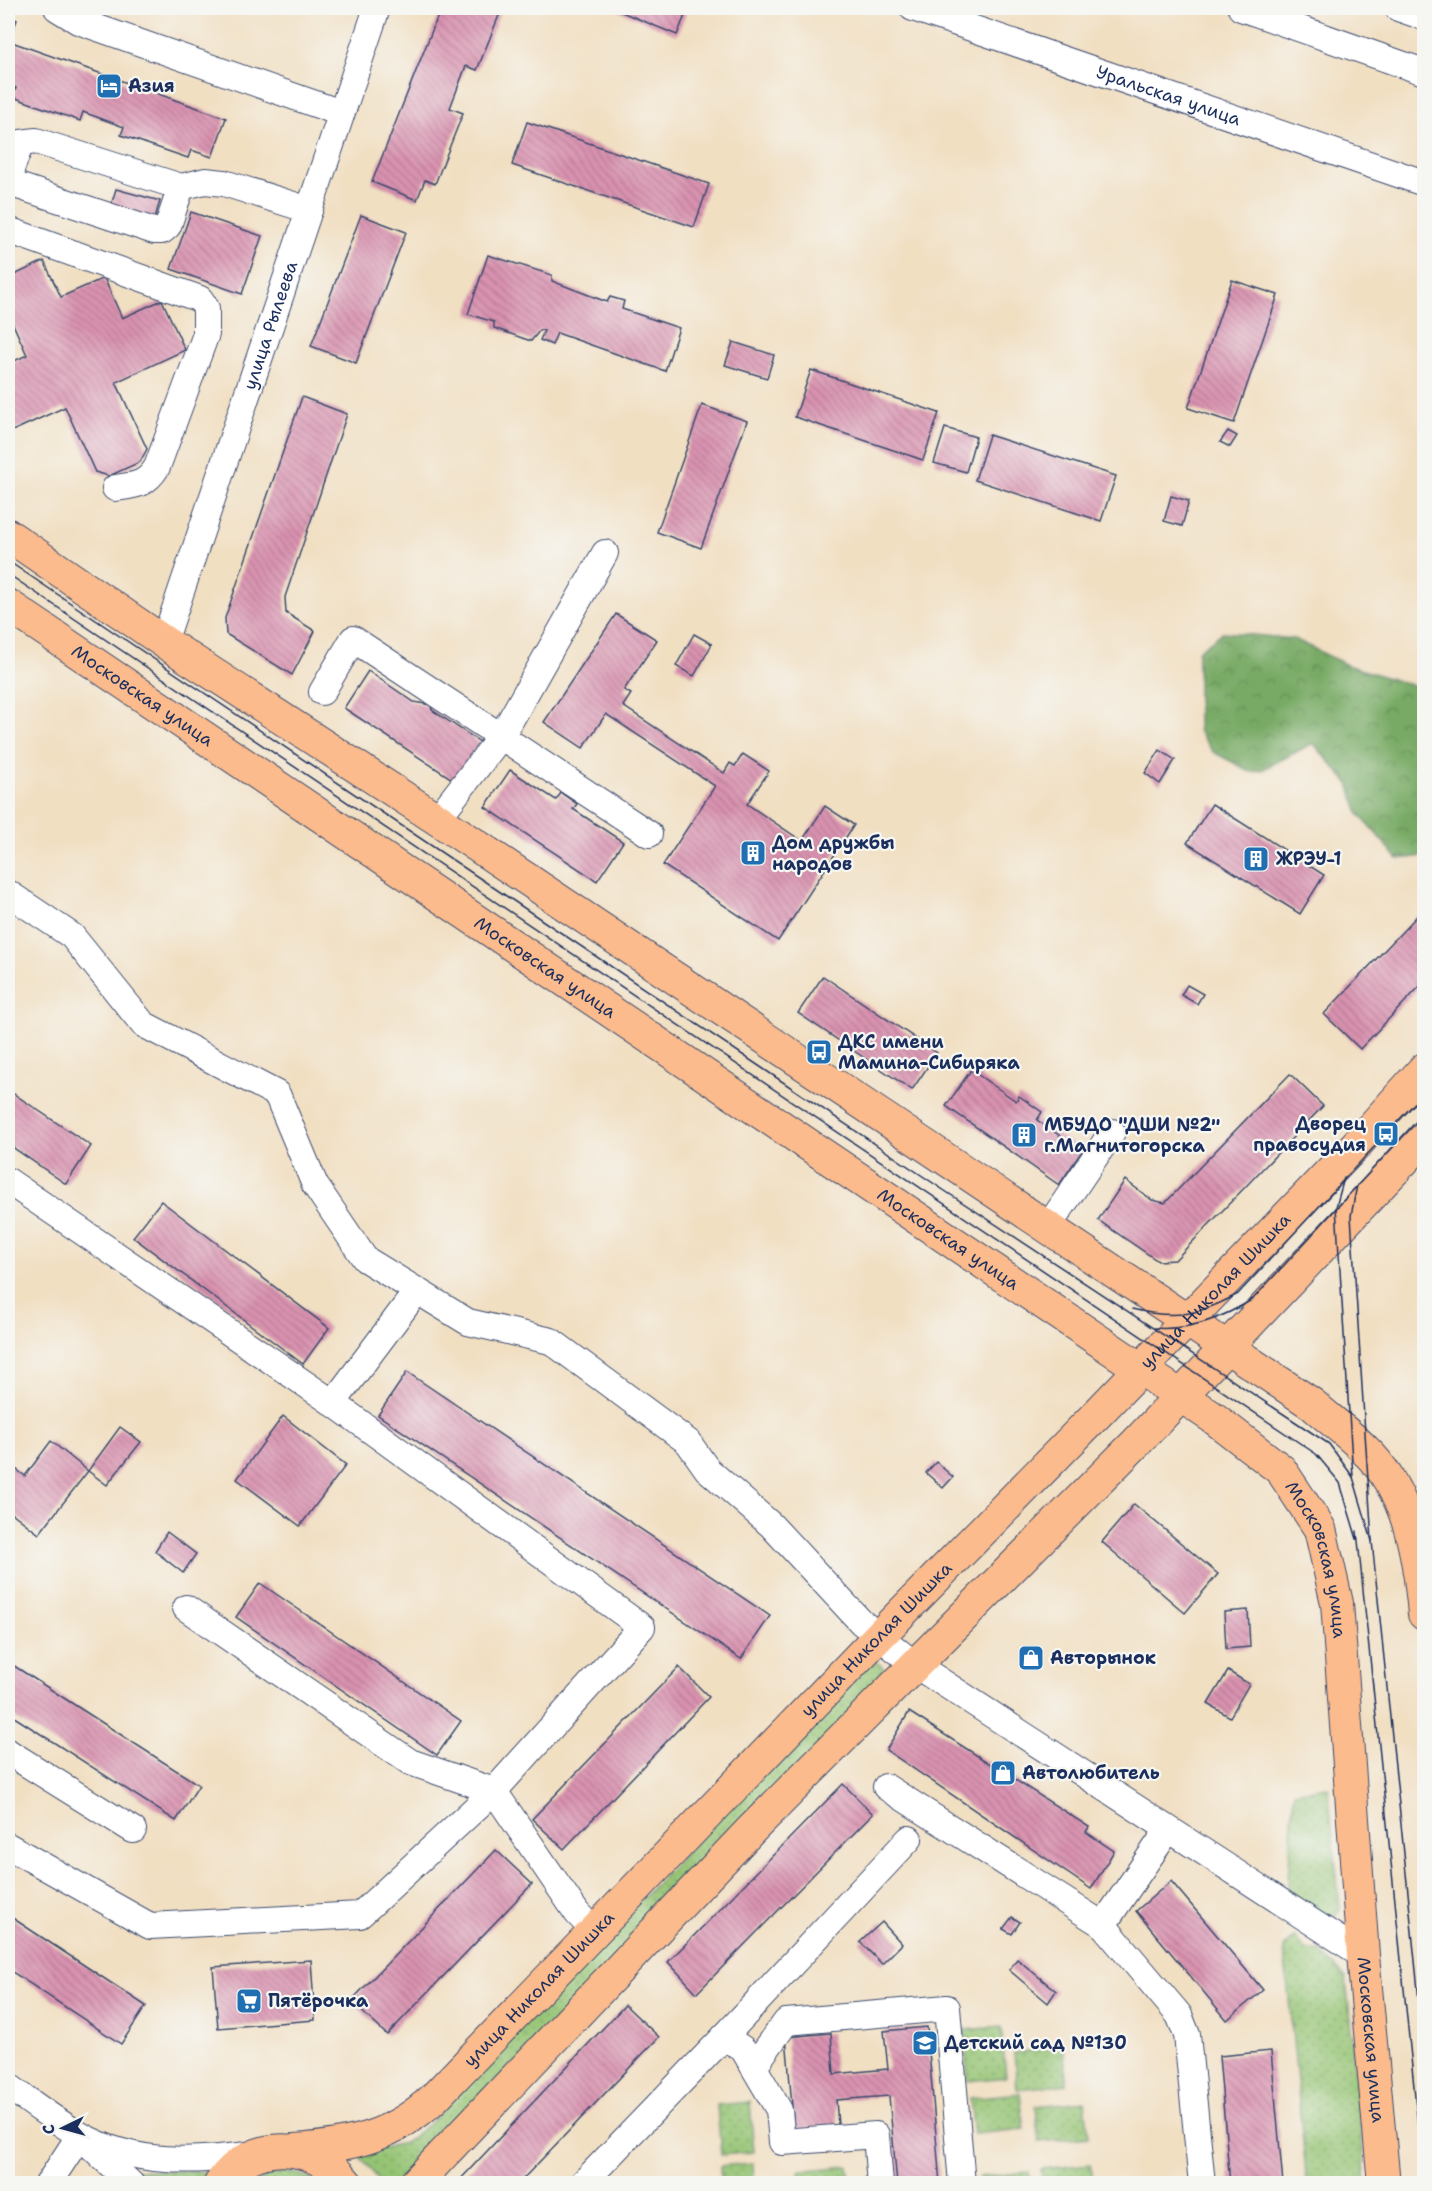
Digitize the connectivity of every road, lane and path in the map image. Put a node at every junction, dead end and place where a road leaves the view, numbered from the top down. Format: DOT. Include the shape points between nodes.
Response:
graph roads {
  1 [pos="57,8"];
  2 [pos="377,8"];
  3 [pos="913,8"];
  4 [pos="1240,8"];
  5 [pos="1398,8"];
  6 [pos="1425,17"];
  7 [pos="1425,72"];
  8 [pos="342,113"];
  9 [pos="1425,183"];
  10 [pos="181,187"];
  11 [pos="309,210"];
  12 [pos="8,230"];
  13 [pos="115,488"];
  14 [pos="8,535"];
  15 [pos="605,554"];
  16 [pos="8,605"];
  17 [pos="164,642"];
  18 [pos="322,692"];
  19 [pos="502,735"];
  20 [pos="437,819"];
  21 [pos="649,834"];
  22 [pos="8,892"];
  23 [pos="1425,1069"];
  24 [pos="1112,1132"];
  25 [pos="1425,1139"];
  26 [pos="8,1182"];
  27 [pos="1048,1227"];
  28 [pos="417,1291"];
  29 [pos="1187,1320"];
  30 [pos="1227,1348"];
  31 [pos="1140,1369"];
  32 [pos="1181,1396"];
  33 [pos="333,1403"];
  34 [pos="186,1608"];
  35 [pos="1425,1614"];
  36 [pos="878,1637"];
  37 [pos="914,1664"];
  38 [pos="8,1752"];
  39 [pos="886,1787"];
  40 [pos="494,1791"];
  41 [pos="133,1830"];
  42 [pos="1168,1830"];
  43 [pos="909,1839"];
  44 [pos="8,1846"];
  45 [pos="1102,1925"];
  46 [pos="594,1931"];
  47 [pos="1363,1955"];
  48 [pos="724,2037"];
  49 [pos="754,2066"];
  50 [pos="8,2086"];
  51 [pos="80,2135"];
  52 [pos="294,2150"];
  53 [pos="256,2154"];
  54 [pos="48,2184"];
  55 [pos="131,2184"];
  56 [pos="220,2184"];
  57 [pos="347,2184"];
  58 [pos="415,2184"];
  59 [pos="582,2184"];
  60 [pos="880,2184"];
  61 [pos="962,2184"];
  62 [pos="1202,2184"];
  63 [pos="1384,2184"];
  1 -- 8 [label="street" via="78,21"];
  2 -- 8 [label="street, улица Рылеева"];
  3 -- 9 [label="street, Уральская улица"];
  4 -- 7 [label="street"];
  5 -- 6 [label="street"];
  8 -- 11 [label="street, улица Рылеева"];
  10 -- 10 [label="street" via="36,141 21,143 10,172 15,185 154,231 162,231 168,225"];
  10 -- 11 [label="street" via="205,181 224,183"];
  11 -- 17 [label="street, улица Рылеева"];
  12 -- 13 [label="street" via="200,300 206,308 206,334 158,467 150,479"];
  14 -- 17 [label="main road"];
  15 -- 19 [label="street"];
  16 -- 31 [label="main road, Московская улица"];
  17 -- 20 [label="main road"];
  18 -- 19 [label="street" via="353,639"];
  19 -- 20 [label="street"];
  19 -- 21 [label="street"];
  20 -- 27 [label="main road"];
  22 -- 28 [label="street" via="72,936 143,1024 277,1094 315,1185 365,1259"];
  23 -- 29 [label="main road, улица Николая Шишка"];
  24 -- 27 [label="street"];
  25 -- 30 [label="main road"];
  26 -- 33 [label="street"];
  27 -- 29 [label="main road"];
  28 -- 33 [label="street"];
  28 -- 36 [label="street" via="468,1322 551,1341 688,1442 707,1469 771,1524"];
  29 -- 30 [label="main road"];
  29 -- 31 [label="main road, улица Николая Шишка"];
  30 -- 32 [label="main road"];
  30 -- 35 [label="main road" via="1311,1404 1366,1450 1395,1490 1411,1530"];
  31 -- 32 [label="main road, Московская улица"];
  31 -- 36 [label="main road, улица Николая Шишка"];
  32 -- 37 [label="main road"];
  32 -- 47 [label="main road, Московская улица" via="1281,1470 1320,1529 1337,1603"];
  33 -- 40 [label="street" via="642,1627"];
  34 -- 40 [label="street" via="410,1762"];
  36 -- 37 [label="street"];
  36 -- 46 [label="main road, улица Николая Шишка"];
  37 -- 42 [label="street"];
  37 -- 58 [label="main road"];
  38 -- 41 [label="street"];
  39 -- 45 [label="street"];
  40 -- 44 [label="street" via="360,1915 150,1926"];
  40 -- 46 [label="street" via="577,1913"];
  42 -- 45 [label="street"];
  42 -- 47 [label="street"];
  43 -- 48 [label="street"];
  45 -- 62 [label="street" via="1179,2015 1187,2035"];
  46 -- 52 [label="main road, улица Николая Шишка" via="416,2116 372,2138"];
  47 -- 63 [label="main road, Московская улица"];
  48 -- 49 [label="street" via="743,2049"];
  48 -- 59 [label="street"];
  49 -- 60 [label="street" via="779,2110 782,2142 876,2134"];
  49 -- 61 [label="street" via="786,2022 947,2008"];
  50 -- 51 [label="street"];
  51 -- 53 [label="street" via="106,2148 162,2160 198,2161"];
  51 -- 54 [label="street"];
  51 -- 55 [label="street"];
  52 -- 53 [label="main road, улица Николая Шишка"];
  52 -- 57 [label="main road" via="317,2157 337,2170"];
  53 -- 56 [label="main road" via="237,2165"];
}
